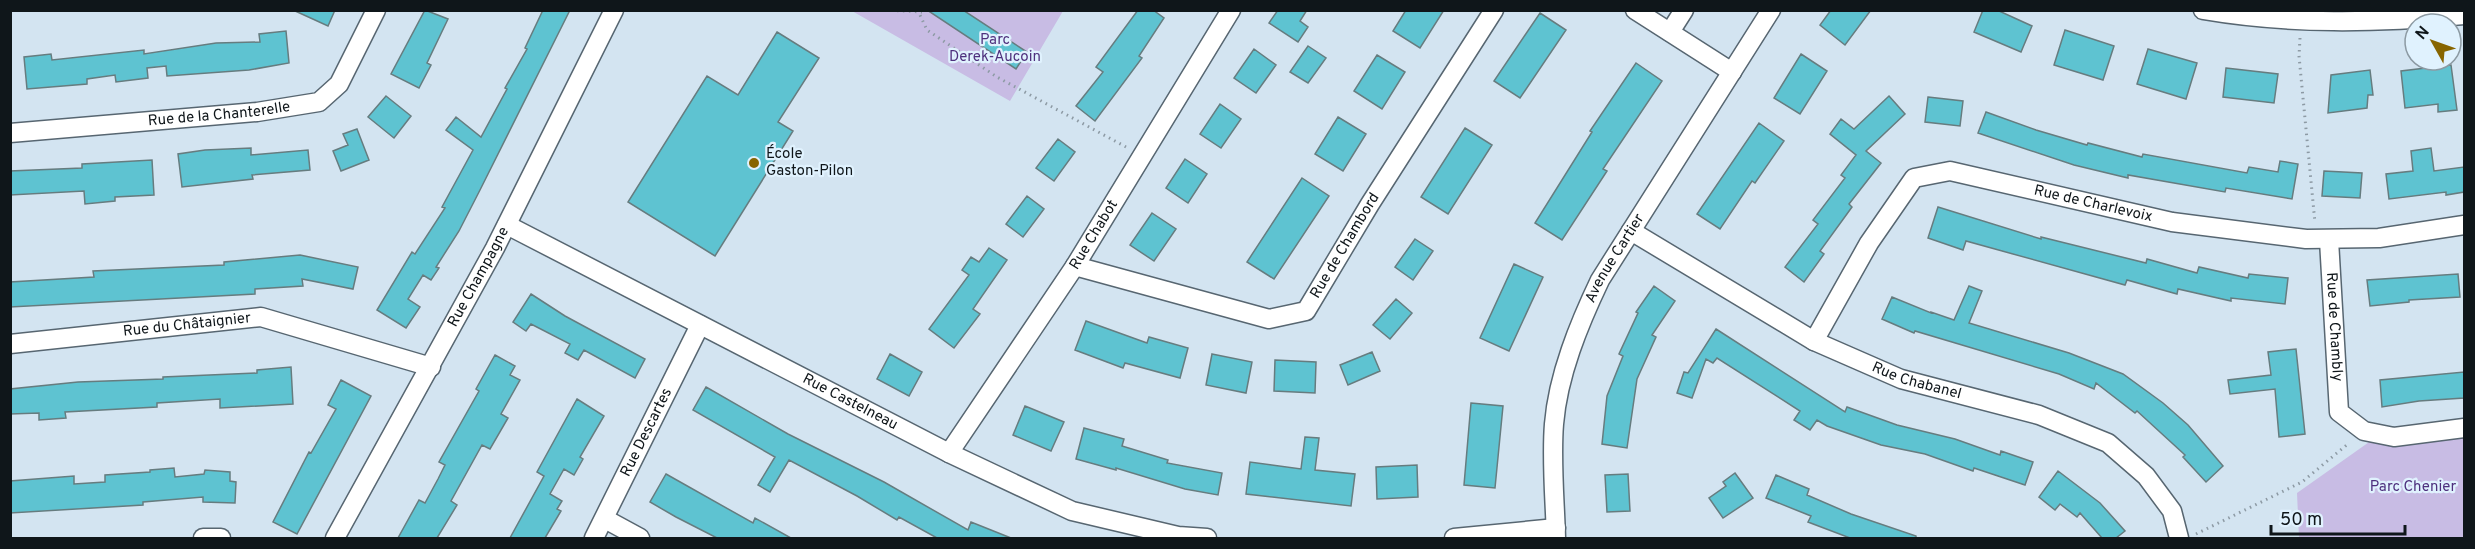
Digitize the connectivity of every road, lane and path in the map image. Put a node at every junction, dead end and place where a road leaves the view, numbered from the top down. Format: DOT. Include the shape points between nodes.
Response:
graph roads {
  1 [pos="376,10"];
  2 [pos="614,10"];
  3 [pos="885,10"];
  4 [pos="1231,10"];
  5 [pos="1494,10"];
  6 [pos="1635,10"];
  7 [pos="1684,10"];
  8 [pos="2204,10"];
  9 [pos="922,11"];
  10 [pos="1769,11"];
  11 [pos="2244,14"];
  12 [pos="2464,15"];
  13 [pos="1670,32"];
  14 [pos="2300,41"];
  15 [pos="1732,72"];
  16 [pos="10,133"];
  17 [pos="1143,156"];
  18 [pos="507,225"];
  19 [pos="2315,225"];
  20 [pos="2464,225"];
  21 [pos="1631,231"];
  22 [pos="2329,240"];
  23 [pos="1075,266"];
  24 [pos="700,325"];
  25 [pos="1814,341"];
  26 [pos="10,344"];
  27 [pos="431,367"];
  28 [pos="2464,428"];
  29 [pos="2364,431"];
  30 [pos="949,453"];
  31 [pos="605,519"];
  32 [pos="1556,533"];
  33 [pos="203,538"];
  34 [pos="220,538"];
  35 [pos="335,538"];
  36 [pos="594,538"];
  37 [pos="640,538"];
  38 [pos="1207,538"];
  39 [pos="1454,538"];
  40 [pos="2179,538"];
  41 [pos="2186,538"];
  1 -- 16 [label="street, Rue de la Chanterelle" via="339,84 319,102 257,112"];
  2 -- 18 [label="street, Rue Champagne"];
  3 -- 9 [label="path"];
  4 -- 17 [label="street, Rue Chabot"];
  5 -- 23 [label="street, Rue de Chambord" via="1306,311 1269,319"];
  6 -- 13 [label="street"];
  7 -- 13 [label="street"];
  8 -- 11 [label="street"];
  9 -- 17 [label="path" via="927,30 997,77"];
  10 -- 15 [label="street, Avenue Cartier"];
  11 -- 12 [label="street" via="2349,22"];
  13 -- 15 [label="street"];
  14 -- 19 [label="path"];
  15 -- 21 [label="street, Avenue Cartier"];
  17 -- 23 [label="street, Rue Chabot"];
  18 -- 24 [label="street, Rue Castelneau"];
  18 -- 27 [label="street, Rue Champagne"];
  20 -- 22 [label="street, Rue de Charlevoix" via="2379,238"];
  21 -- 25 [label="street, Rue Chabanel"];
  21 -- 32 [label="street, Avenue Cartier" via="1586,308 1565,368 1554,423"];
  22 -- 25 [label="street, Rue de Charlevoix" via="2172,222 1950,171 1914,178 1869,243"];
  22 -- 29 [label="street, Rue de Chambly" via="2339,412"];
  23 -- 30 [label="street, Rue Chabot"];
  24 -- 30 [label="street, Rue Castelneau"];
  24 -- 31 [label="street, Rue Descartes"];
  25 -- 40 [label="street, Rue Chabanel" via="1901,379 2038,415 2108,443 2146,476 2166,502"];
  26 -- 27 [label="street, Rue du Châtaignier" via="261,317"];
  27 -- 35 [label="street, Rue Champagne"];
  28 -- 29 [label="street" via="2394,436"];
  29 -- 41 [label="path" via="2302,482"];
  30 -- 38 [label="street, Rue Castelneau" via="1072,511 1178,536"];
  31 -- 36 [label="street, Rue Descartes"];
  31 -- 37 [label="street"];
  32 -- 39 [label="street"];
  33 -- 34 [label="street"];
}
